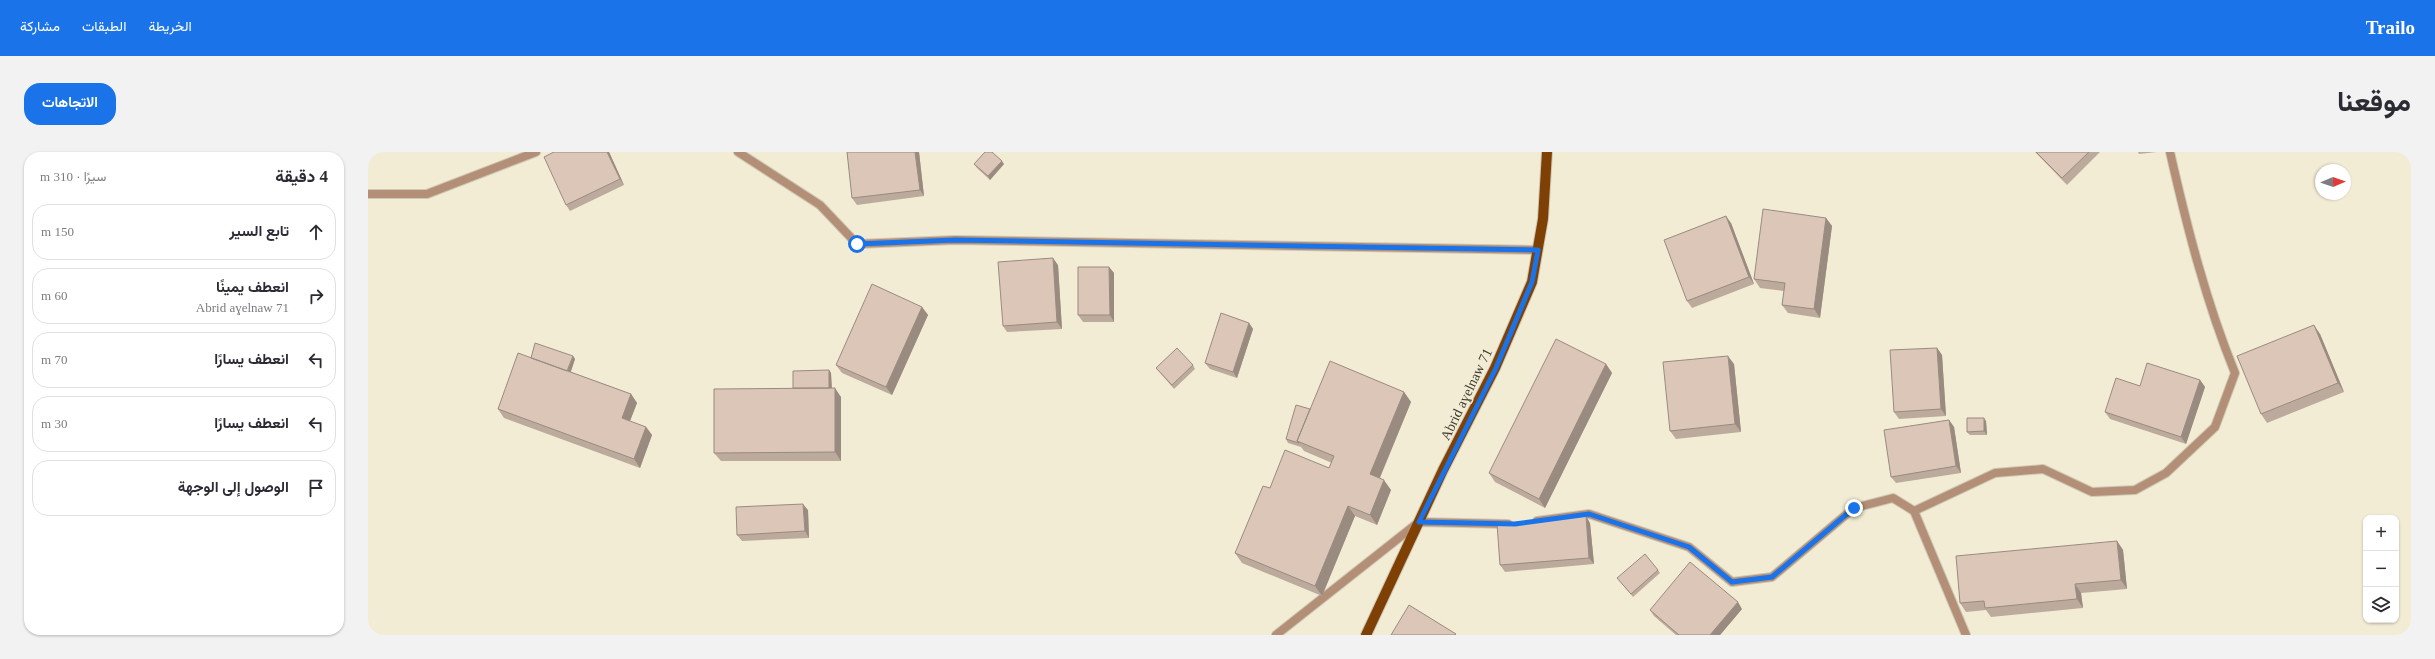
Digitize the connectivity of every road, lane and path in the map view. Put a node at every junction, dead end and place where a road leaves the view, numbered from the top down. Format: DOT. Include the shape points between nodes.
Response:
graph roads {
  1 [pos="536,152"];
  2 [pos="738,152"];
  3 [pos="1547,152"];
  4 [pos="2170,152"];
  5 [pos="368,194"];
  6 [pos="1538,250"];
  7 [pos="1914,511"];
  8 [pos="1419,522"];
  9 [pos="1530,522"];
  10 [pos="1515,524"];
  11 [pos="1276,635"];
  12 [pos="1366,635"];
  13 [pos="1966,635"];
  1 -- 5 [label="street" via="427,194"];
  2 -- 6 [label="street" via="820,205 857,244 955,240"];
  3 -- 6 [label="main road, Abrid aɣelnaw 71" via="1546,190"];
  4 -- 7 [label="street" via="2188,232 2222,342 2235,373 2215,427 2166,472 2135,490 2092,492 2043,469 1995,473"];
  6 -- 8 [label="main road, Abrid aɣelnaw 71" via="1532,282 1496,368"];
  7 -- 9 [label="street" via="1893,498 1854,508 1772,577 1732,582 1689,547 1589,514"];
  7 -- 13 [label="street"];
  8 -- 10 [label="street"];
  8 -- 11 [label="street"];
  8 -- 12 [label="main road, Abrid aɣelnaw 71"];
}
